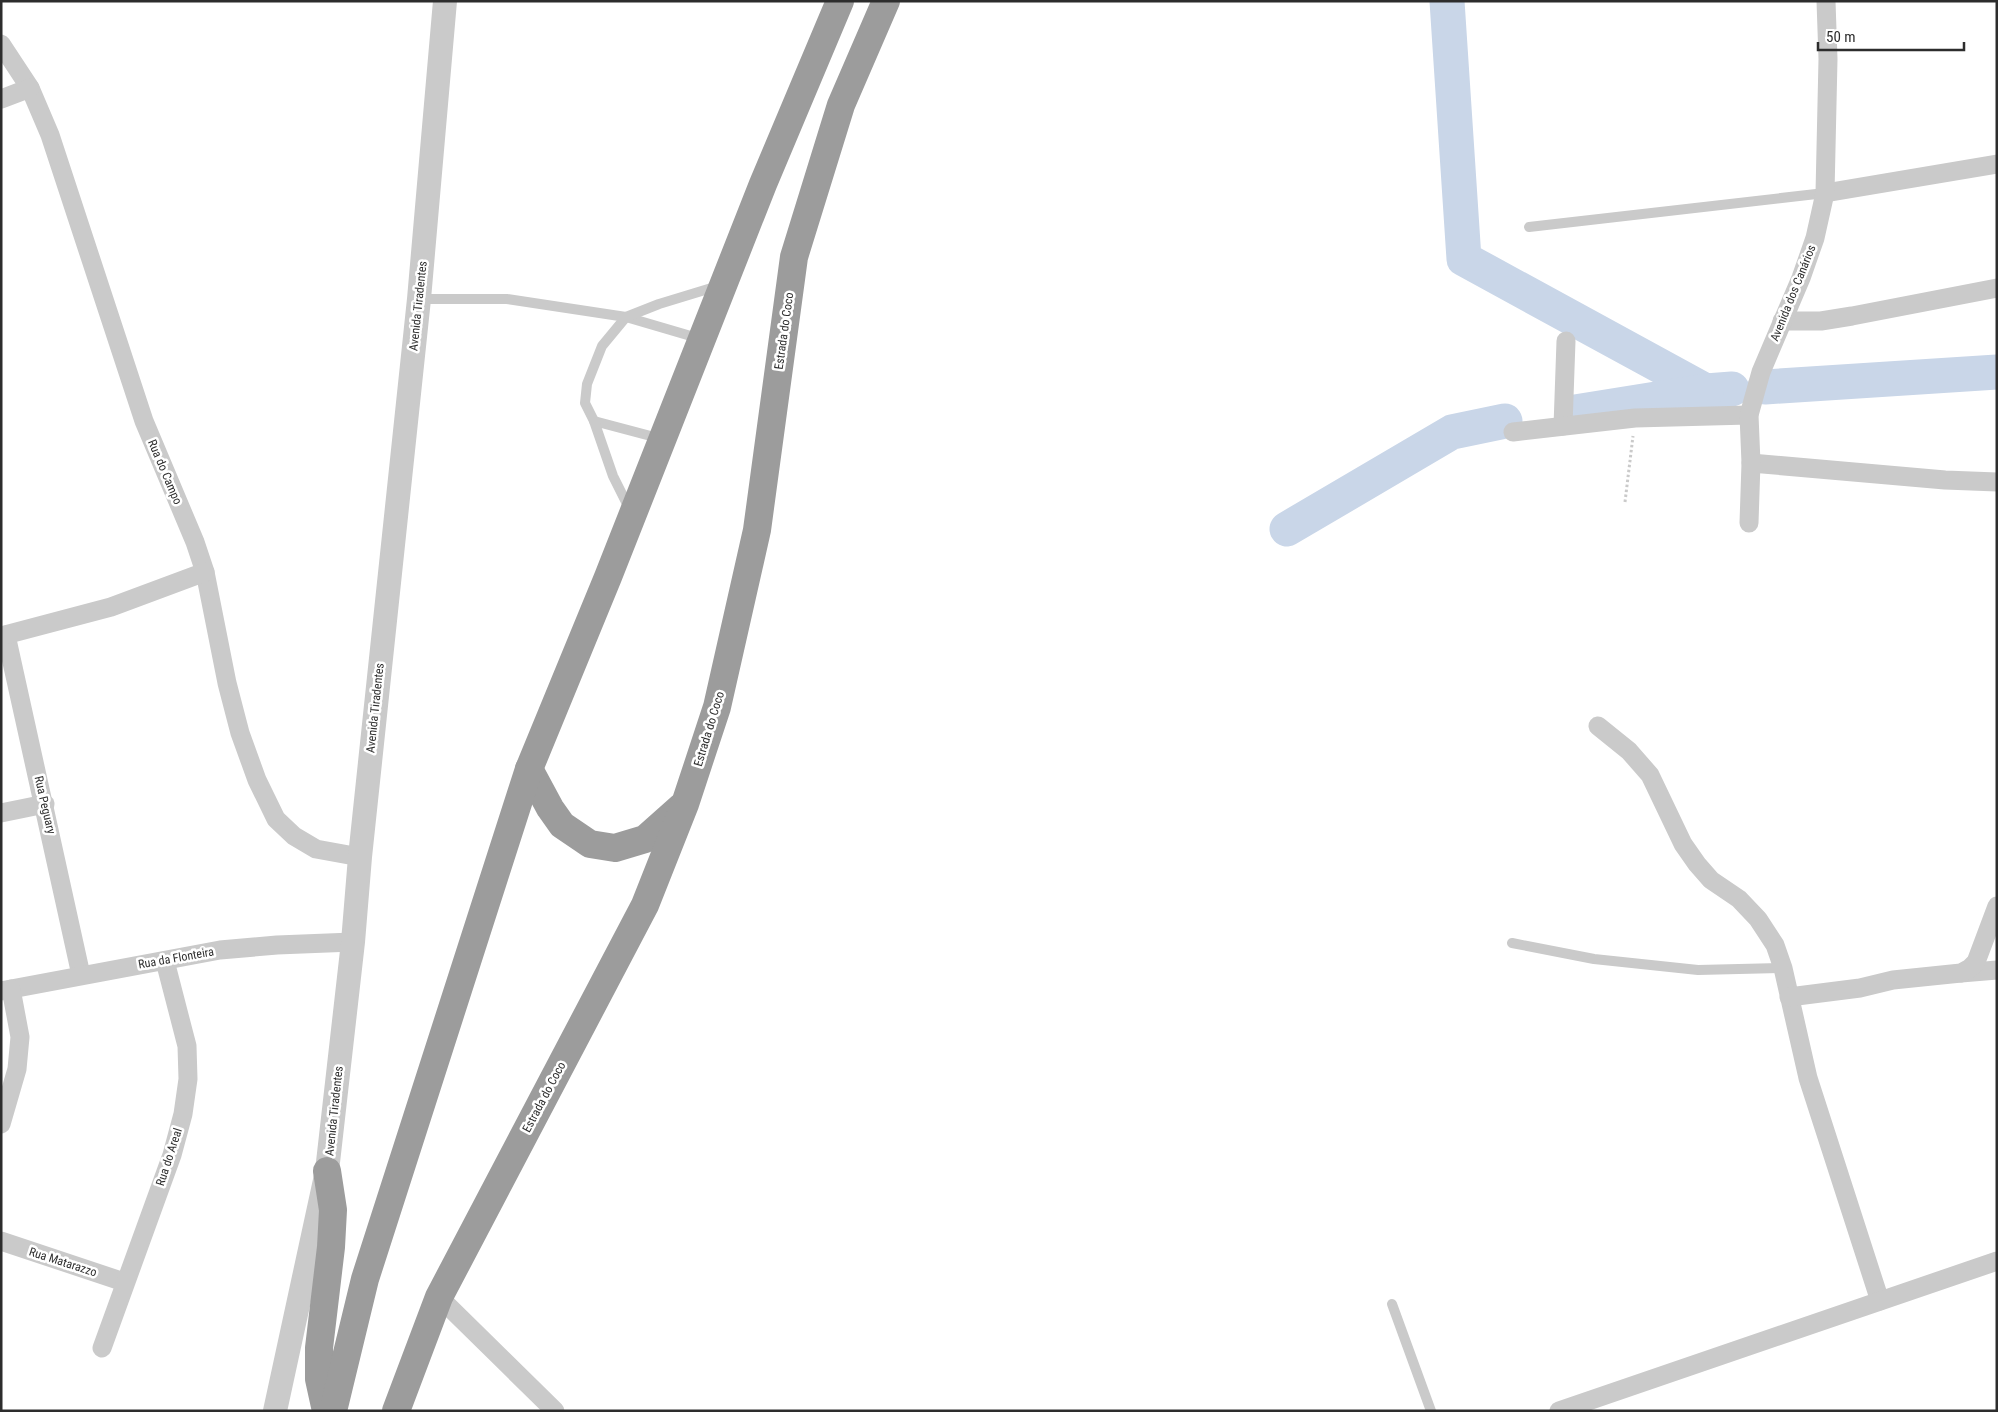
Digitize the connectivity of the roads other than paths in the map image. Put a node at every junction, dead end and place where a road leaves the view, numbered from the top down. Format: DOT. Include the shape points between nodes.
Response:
graph roads {
  1 [pos="445,1"];
  2 [pos="840,1"];
  3 [pos="886,1"];
  4 [pos="1826,1"];
  5 [pos="1,44"];
  6 [pos="30,88"];
  7 [pos="1,99"];
  8 [pos="1997,164"];
  9 [pos="1825,193"];
  10 [pos="1529,227"];
  11 [pos="724,284"];
  12 [pos="1997,288"];
  13 [pos="418,299"];
  14 [pos="626,317"];
  15 [pos="1782,321"];
  16 [pos="702,340"];
  17 [pos="1566,341"];
  18 [pos="1749,415"];
  19 [pos="594,420"];
  20 [pos="1564,426"];
  21 [pos="1513,432"];
  22 [pos="663,439"];
  23 [pos="1751,463"];
  24 [pos="1997,482"];
  25 [pos="632,515"];
  26 [pos="1749,523"];
  27 [pos="205,572"];
  28 [pos="4,635"];
  29 [pos="1598,726"];
  30 [pos="529,769"];
  31 [pos="45,804"];
  32 [pos="685,804"];
  33 [pos="1,813"];
  34 [pos="360,857"];
  35 [pos="1997,906"];
  36 [pos="353,942"];
  37 [pos="1512,943"];
  38 [pos="165,961"];
  39 [pos="1783,968"];
  40 [pos="1997,970"];
  41 [pos="1961,973"];
  42 [pos="81,975"];
  43 [pos="6,990"];
  44 [pos="1789,997"];
  45 [pos="1,1124"];
  46 [pos="327,1171"];
  47 [pos="1,1241"];
  48 [pos="1997,1261"];
  49 [pos="124,1282"];
  50 [pos="439,1297"];
  51 [pos="1880,1301"];
  52 [pos="1392,1304"];
  53 [pos="102,1348"];
  54 [pos="275,1411"];
  55 [pos="326,1411"];
  56 [pos="333,1411"];
  57 [pos="396,1411"];
  58 [pos="555,1411"];
  59 [pos="1431,1411"];
  60 [pos="1559,1411"];
  1 -- 13 [label="street, Avenida Tiradentes"];
  2 -- 11 [label="highway"];
  3 -- 32 [label="highway, Estrada do Coco" via="842,105 794,257 757,530 717,707"];
  4 -- 9 [label="street, Avenida dos Canários"];
  5 -- 6 [label="street, Rua do Campo"];
  6 -- 7 [label="street"];
  6 -- 27 [label="street, Rua do Campo" via="50,135 144,421"];
  8 -- 9 [label="street"];
  9 -- 10 [label="lane"];
  9 -- 15 [label="street, Avenida dos Canários" via="1815,238"];
  11 -- 14 [label="lane"];
  11 -- 16 [label="highway"];
  12 -- 15 [label="street" via="1821,321"];
  13 -- 14 [label="lane" via="507,299"];
  13 -- 34 [label="street, Avenida Tiradentes"];
  14 -- 16 [label="lane"];
  14 -- 19 [label="lane" via="602,346 587,384 585,403"];
  15 -- 18 [label="street, Avenida dos Canários" via="1761,372"];
  16 -- 22 [label="highway"];
  17 -- 20 [label="street"];
  18 -- 20 [label="street" via="1635,418"];
  18 -- 23 [label="street, Avenida dos Canários"];
  19 -- 22 [label="lane"];
  19 -- 25 [label="lane" via="613,476"];
  20 -- 21 [label="street"];
  22 -- 25 [label="highway"];
  23 -- 24 [label="street"];
  23 -- 26 [label="street, Avenida dos Canários"];
  25 -- 30 [label="highway"];
  27 -- 28 [label="street" via="111,607"];
  27 -- 34 [label="street, Rua do Campo" via="240,733 276,819 294,836 316,848"];
  28 -- 31 [label="street, Rua Peguary"];
  29 -- 39 [label="street" via="1629,751 1650,775 1696,864 1758,919 1775,945"];
  30 -- 32 [label="highway" via="562,826 590,844 615,848 645,839"];
  30 -- 56 [label="highway" via="365,1279"];
  31 -- 33 [label="street"];
  31 -- 42 [label="street, Rua Peguary"];
  32 -- 50 [label="highway, Estrada do Coco" via="645,905"];
  34 -- 36 [label="street, Avenida Tiradentes"];
  35 -- 41 [label="street" via="1976,962"];
  36 -- 38 [label="street, Rua da Flonteira" via="220,950"];
  36 -- 46 [label="street, Avenida Tiradentes"];
  37 -- 39 [label="lane" via="1594,959 1688,969"];
  38 -- 42 [label="street, Rua da Flonteira"];
  38 -- 49 [label="street, Rua do Areal" via="187,1046 188,1080 172,1155"];
  39 -- 44 [label="street"];
  40 -- 41 [label="street"];
  41 -- 44 [label="street"];
  42 -- 43 [label="street, Rua da Flonteira"];
  43 -- 45 [label="street" via="20,1037 18,1070"];
  44 -- 51 [label="street" via="1808,1078"];
  46 -- 54 [label="street, Avenida Tiradentes"];
  46 -- 55 [label="highway" via="333,1210 318,1348 319,1379"];
  47 -- 49 [label="street, Rua Matarazzo"];
  48 -- 51 [label="street"];
  49 -- 53 [label="street, Rua do Areal"];
  50 -- 57 [label="highway, Estrada do Coco"];
  50 -- 58 [label="street"];
  51 -- 60 [label="street"];
  52 -- 59 [label="lane"];
}
